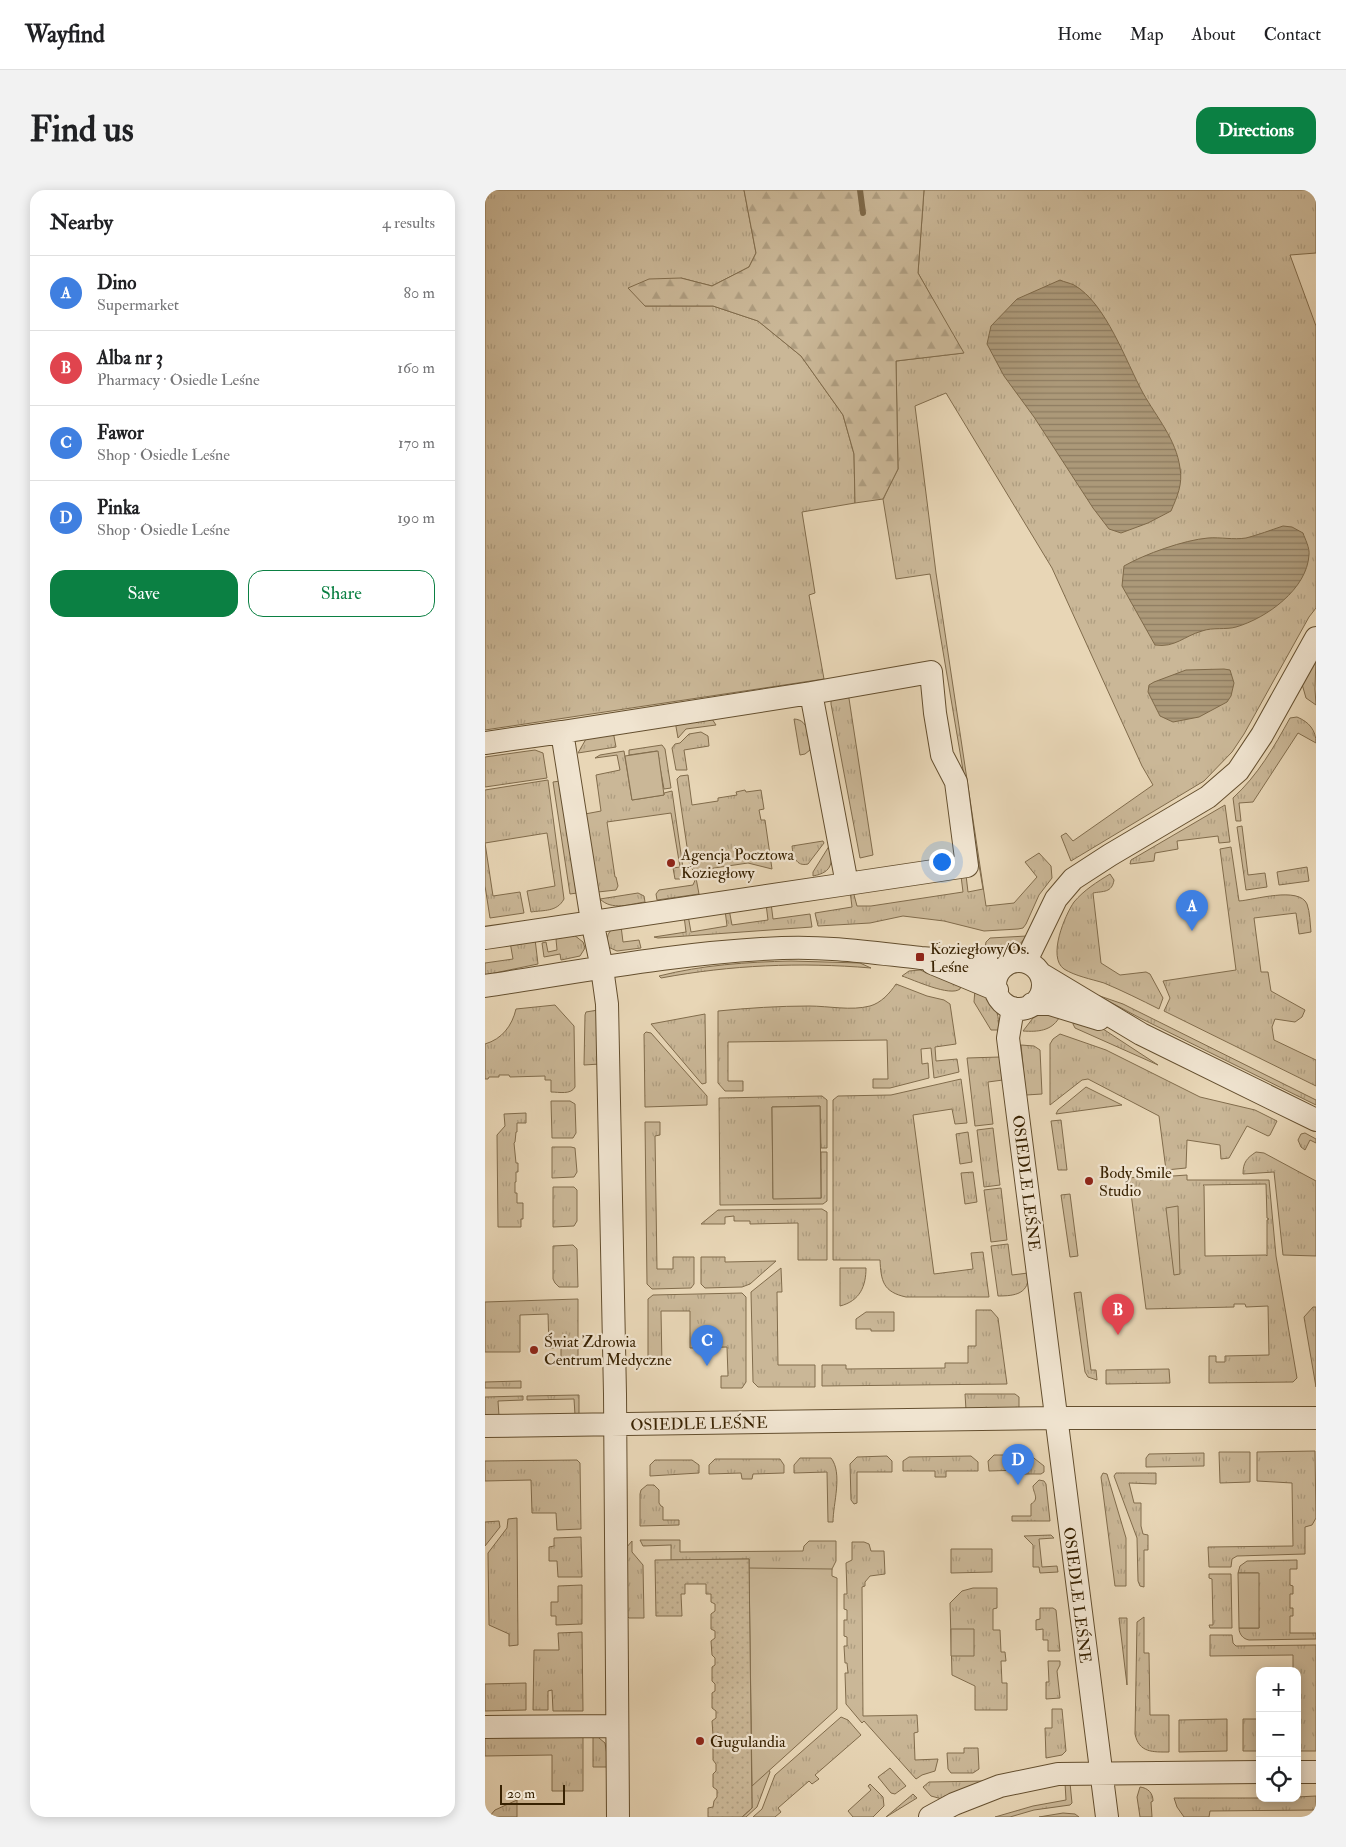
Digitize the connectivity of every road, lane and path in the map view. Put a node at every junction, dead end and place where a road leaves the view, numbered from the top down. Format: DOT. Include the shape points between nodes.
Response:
graph roads {
  1 [pos="1316,638"];
  2 [pos="811,693"];
  3 [pos="563,732"];
  4 [pos="485,743"];
  5 [pos="847,884"];
  6 [pos="592,921"];
  7 [pos="485,938"];
  8 [pos="920,957"];
  9 [pos="1004,966"];
  10 [pos="602,968"];
  11 [pos="1034,968"];
  12 [pos="485,986"];
  13 [pos="997,990"];
  14 [pos="1023,1006"];
  15 [pos="1141,1034"];
  16 [pos="1316,1120"];
  17 [pos="1056,1418"];
  18 [pos="1316,1418"];
  19 [pos="615,1424"];
  20 [pos="485,1426"];
  21 [pos="617,1726"];
  22 [pos="485,1727"];
  23 [pos="1256,1772"];
  24 [pos="1301,1772"];
  25 [pos="1316,1772"];
  26 [pos="1100,1773"];
  27 [pos="618,1817"];
  28 [pos="930,1817"];
  29 [pos="1107,1817"];
  1 -- 11 [label="street" via="1263,735 1237,771 1195,806 1110,854 1073,880 1056,899"];
  2 -- 3 [label="street"];
  2 -- 5 [label="street"];
  2 -- 5 [label="street" via="931,672 942,755 956,782 967,866"];
  3 -- 4 [label="street"];
  3 -- 6 [label="street"];
  5 -- 6 [label="street"];
  6 -- 7 [label="street"];
  6 -- 10 [label="street"];
  8 -- 9 [label="street"];
  8 -- 10 [label="street" via="844,949 781,948"];
  8 -- 13 [label="street"];
  9 -- 11 [label="street" via="1015,961"];
  9 -- 13 [label="street" via="997,975"];
  10 -- 12 [label="street"];
  10 -- 19 [label="street" via="608,1023"];
  11 -- 14 [label="street" via="1043,983 1042,993 1037,1001"];
  11 -- 15 [label="street"];
  13 -- 14 [label="street" via="1004,1003"];
  14 -- 15 [label="street" via="1050,1004"];
  14 -- 17 [label="street, OSIEDLE LEŚNE" via="1008,1038"];
  15 -- 16 [label="street"];
  17 -- 18 [label="street, OSIEDLE LEŚNE"];
  17 -- 19 [label="street, OSIEDLE LEŚNE"];
  17 -- 26 [label="street, OSIEDLE LEŚNE"];
  19 -- 20 [label="street"];
  19 -- 21 [label="street, OSIEDLE LEŚNE"];
  21 -- 22 [label="street"];
  21 -- 27 [label="street, OSIEDLE LEŚNE"];
  23 -- 26 [label="street"];
  24 -- 25 [label="street"];
  26 -- 28 [label="street" via="1058,1774 1017,1781 975,1794"];
  26 -- 29 [label="street, OSIEDLE LEŚNE"];
}
